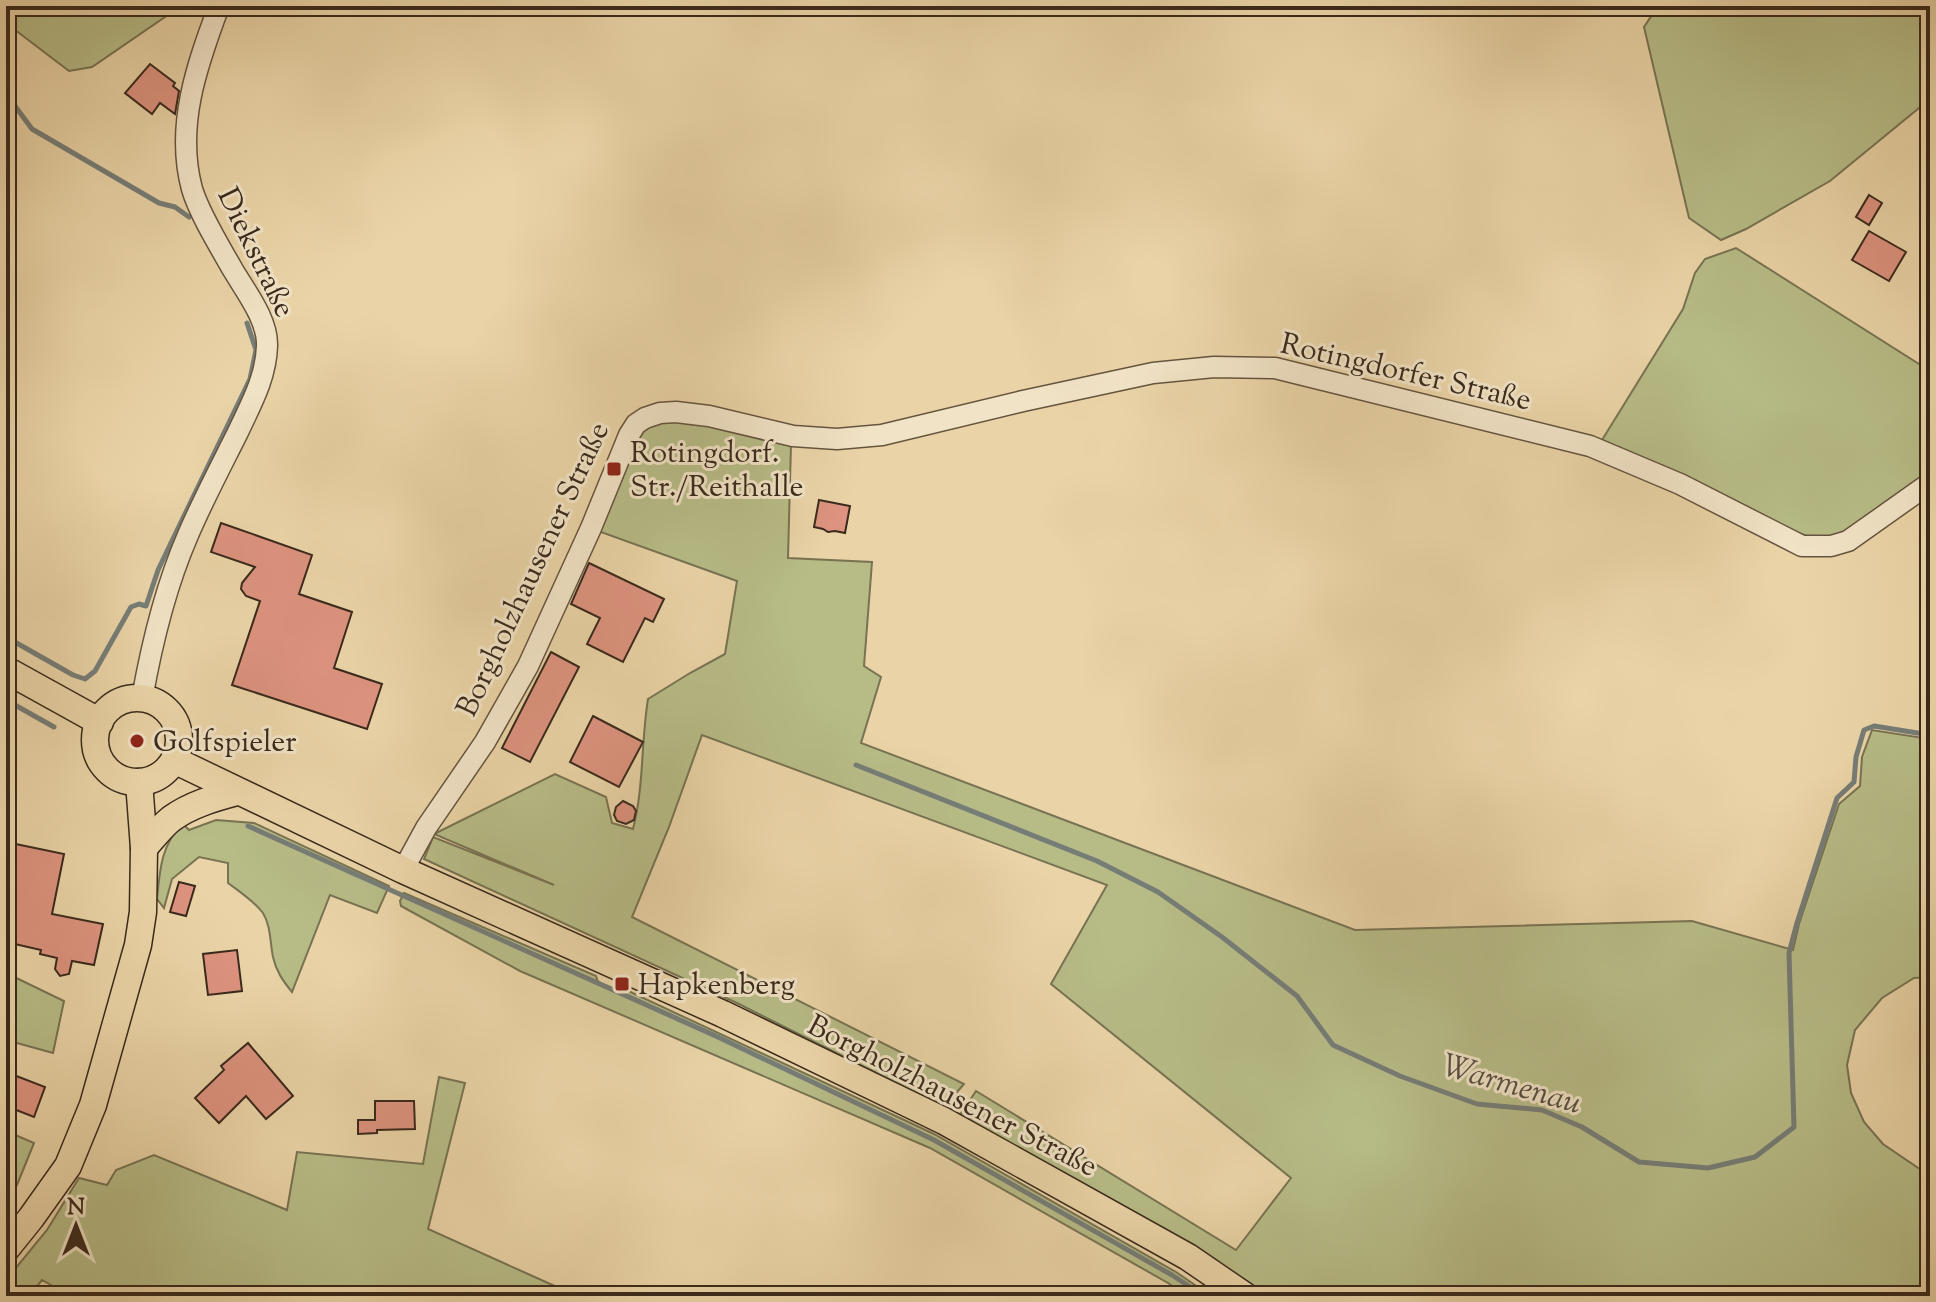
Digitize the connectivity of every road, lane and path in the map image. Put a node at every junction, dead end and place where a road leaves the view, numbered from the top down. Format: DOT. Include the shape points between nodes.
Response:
graph roads {
  1 [pos="219,6"];
  2 [pos="645,418"];
  3 [pos="1930,483"];
  4 [pos="6,670"];
  5 [pos="142,699"];
  6 [pos="100,722"];
  7 [pos="174,760"];
  8 [pos="139,782"];
  9 [pos="237,792"];
  10 [pos="144,848"];
  11 [pos="403,870"];
  12 [pos="6,1249"];
  13 [pos="1245,1296"];
  1 -- 5 [label="street, Diekstraße" via="189,100 184,139 193,190 257,311 267,349 261,384 166,592"];
  2 -- 3 [label="street, Rotingdorfer Straße" via="676,412 793,436 837,439 882,435 1153,373 1275,368 1590,446 1680,484 1802,546 1848,541"];
  2 -- 11 [label="street, Borgholzhausener Straße" via="629,435 528,666"];
  4 -- 6 [label="main road"];
  5 -- 6 [label="main road" via="117,703"];
  5 -- 7 [label="main road" via="155,702 175,721 179,734"];
  6 -- 8 [label="main road" via="95,743 102,763 118,778"];
  7 -- 8 [label="main road" via="165,772"];
  7 -- 9 [label="main road, Borgholzhausener Straße"];
  8 -- 10 [label="main road"];
  9 -- 10 [label="main road" via="183,812"];
  9 -- 11 [label="main road, Borgholzhausener Straße"];
  10 -- 12 [label="main road" via="138,945 93,1105 68,1166"];
  11 -- 13 [label="main road, Borgholzhausener Straße" via="723,1014 944,1121 1188,1257"];
}
